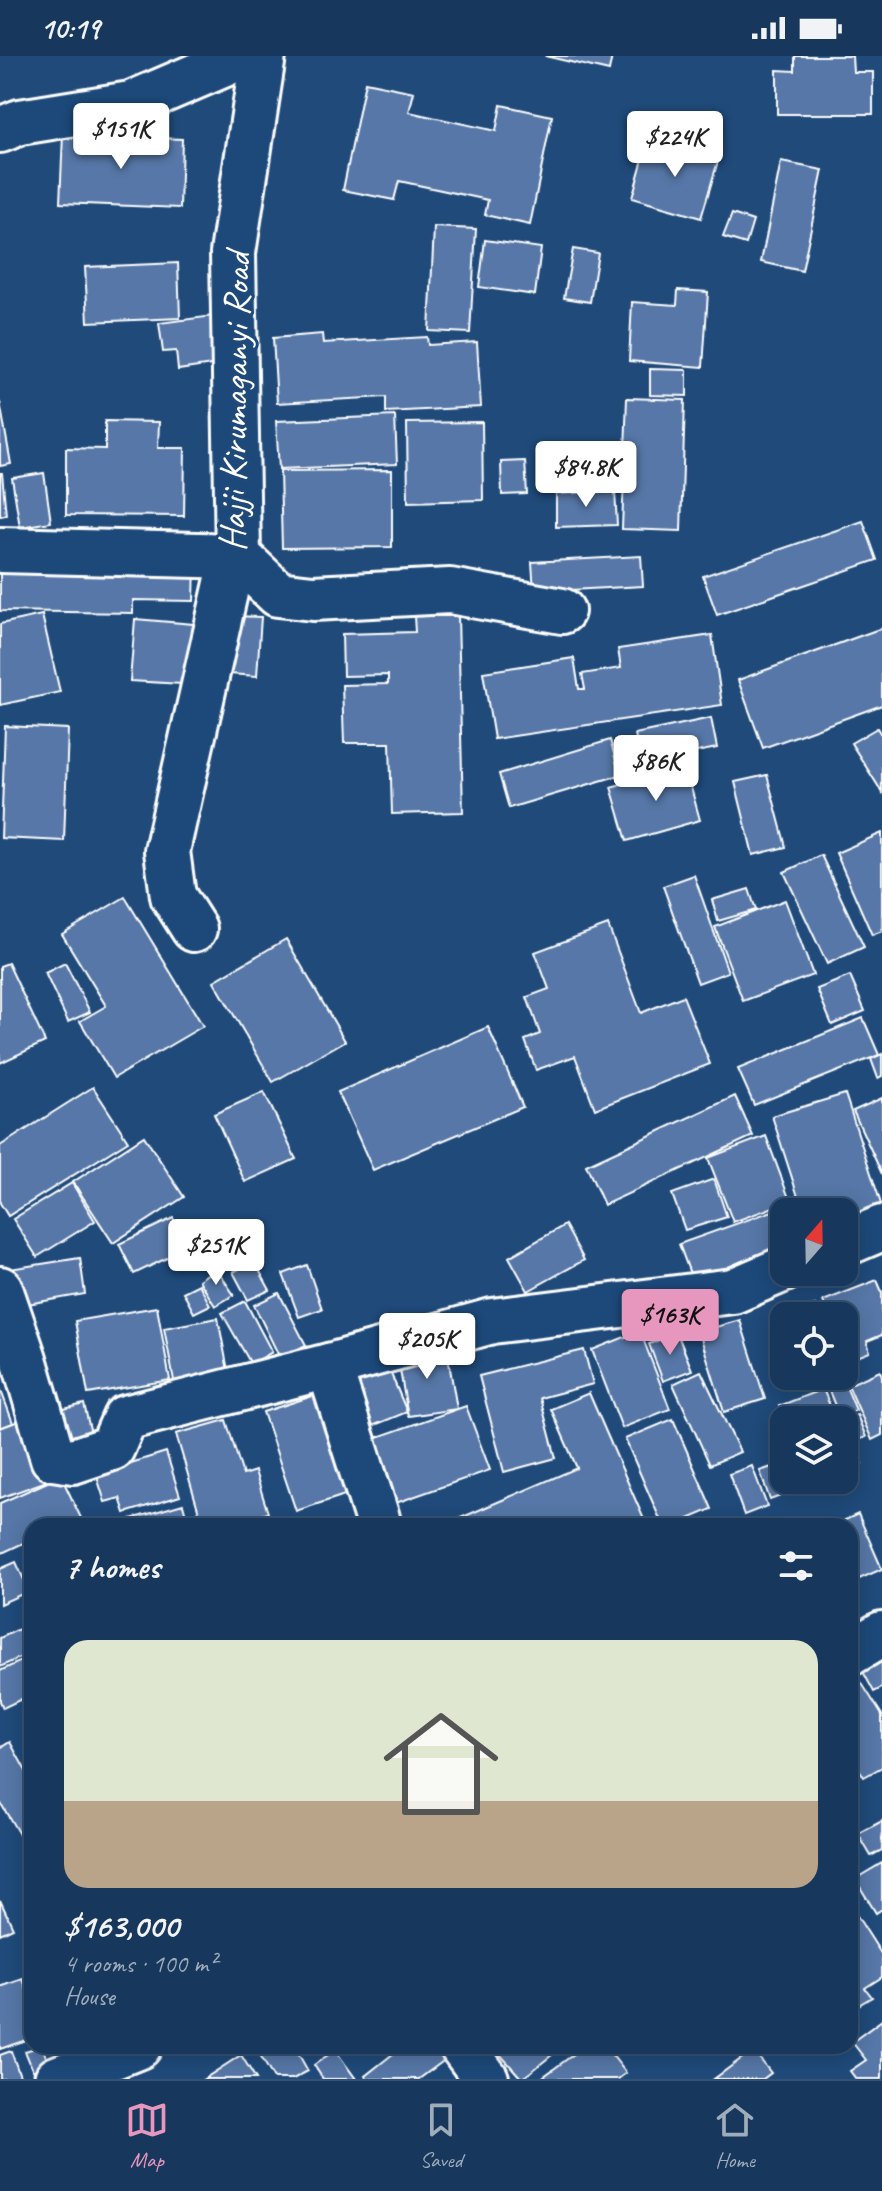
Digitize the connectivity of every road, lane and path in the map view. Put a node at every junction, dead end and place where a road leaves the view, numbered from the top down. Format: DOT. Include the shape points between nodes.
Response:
graph roads {
  1 [pos="243,56"];
  2 [pos="263,56"];
  3 [pos="0,130"];
  4 [pos="0,550"];
  5 [pos="238,556"];
  6 [pos="562,611"];
  7 [pos="194,929"];
  8 [pos="882,1228"];
  9 [pos="858,1238"];
  10 [pos="770,1275"];
  11 [pos="0,1289"];
  12 [pos="329,1366"];
  13 [pos="377,1518"];
  14 [pos="882,1634"];
  15 [pos="858,1648"];
  16 [pos="119,2054"];
  17 [pos="468,2054"];
  18 [pos="57,2079"];
  19 [pos="486,2079"];
  1 -- 3 [label="street" via="131,104"];
  2 -- 5 [label="street, Hajji Kirumaganyi Road" via="233,253"];
  4 -- 5 [label="street"];
  5 -- 6 [label="street" via="278,594 313,598 450,591"];
  5 -- 7 [label="street, Hajji Kirumaganyi Road" via="228,579 167,851 173,896"];
  8 -- 9 [label="street"];
  10 -- 12 [label="street" via="733,1291 492,1321"];
  11 -- 12 [label="street" via="53,1458 73,1461 112,1448 125,1418"];
  12 -- 13 [label="street"];
  14 -- 15 [label="street"];
  16 -- 18 [label="street"];
  17 -- 19 [label="street"];
}
